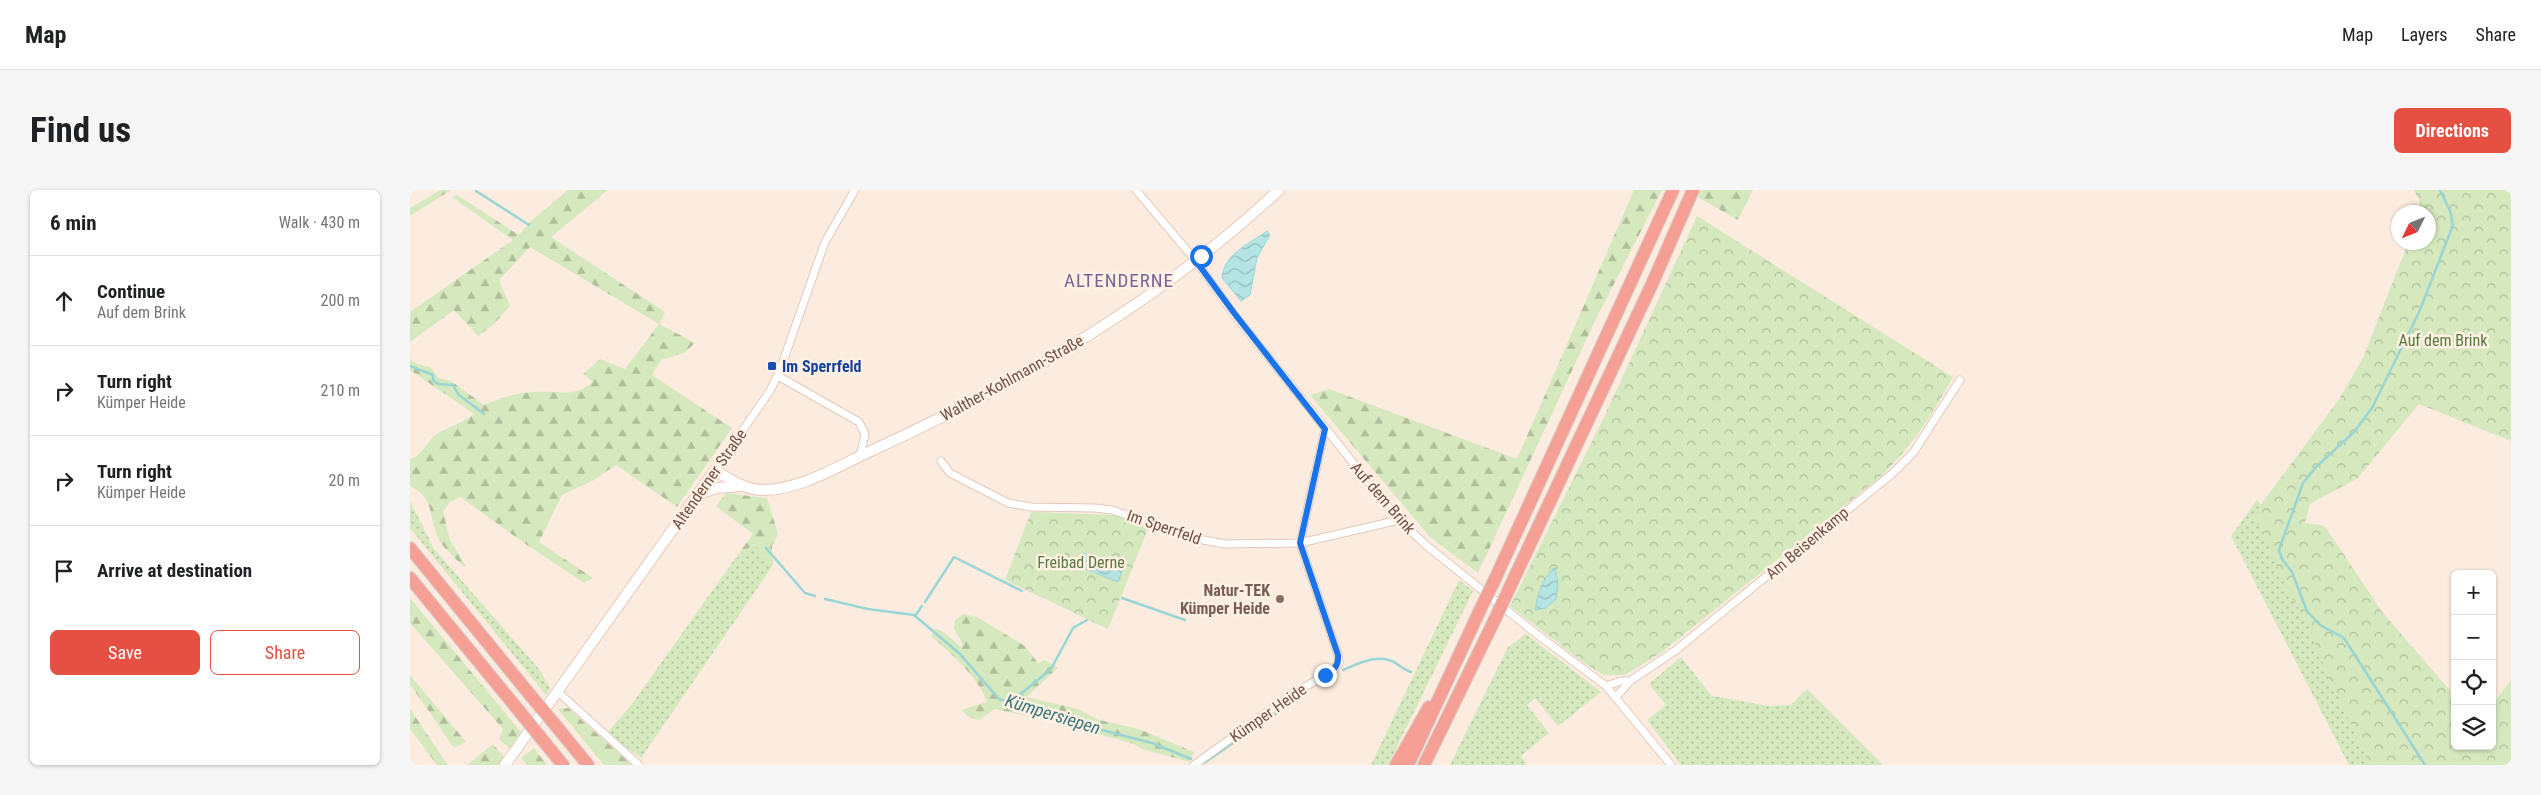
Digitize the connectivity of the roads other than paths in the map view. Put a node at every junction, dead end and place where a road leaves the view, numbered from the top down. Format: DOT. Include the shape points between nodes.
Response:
graph roads {
  1 [pos="855,190"];
  2 [pos="1136,190"];
  3 [pos="1279,190"];
  4 [pos="1673,190"];
  5 [pos="1693,190"];
  6 [pos="1196,261"];
  7 [pos="778,376"];
  8 [pos="1960,380"];
  9 [pos="1325,429"];
  10 [pos="860,456"];
  11 [pos="941,461"];
  12 [pos="715,470"];
  13 [pos="743,486"];
  14 [pos="698,495"];
  15 [pos="1399,520"];
  16 [pos="1300,543"];
  17 [pos="410,548"];
  18 [pos="410,578"];
  19 [pos="1630,681"];
  20 [pos="1446,683"];
  21 [pos="1606,686"];
  22 [pos="558,692"];
  23 [pos="1616,698"];
  24 [pos="505,765"];
  25 [pos="563,765"];
  26 [pos="588,765"];
  27 [pos="639,765"];
  28 [pos="1194,765"];
  29 [pos="1396,765"];
  30 [pos="1408,765"];
  31 [pos="1424,765"];
  32 [pos="1671,765"];
  1 -- 7 [label="street, Altenderner Straße" via="815,265"];
  2 -- 6 [label="street, Auf dem Brink"];
  3 -- 6 [label="main road, Walther-Kohlmann-Straße"];
  4 -- 20 [label="highway, bridge"];
  5 -- 31 [label="highway, bridge" via="1652,284"];
  6 -- 9 [label="street, Auf dem Brink"];
  6 -- 10 [label="main road, Walther-Kohlmann-Straße" via="1138,304 1051,359 988,394"];
  7 -- 10 [label="street" via="859,422 865,434"];
  7 -- 12 [label="street, Altenderner Straße"];
  8 -- 19 [label="street, Am Beisenkamp" via="1913,453 1893,473 1676,650"];
  9 -- 15 [label="street, Auf dem Brink"];
  9 -- 16 [label="street"];
  10 -- 13 [label="main road, Walther-Kohlmann-Straße" via="781,488 762,490"];
  11 -- 16 [label="street, Im Sperrfeld" via="950,473 1008,503 1030,507 1112,510 1192,538 1225,544"];
  12 -- 13 [label="main road, Walther-Kohlmann-Straße"];
  12 -- 14 [label="main road, Altenderner Straße"];
  13 -- 14 [label="main road" via="726,486"];
  14 -- 22 [label="main road, Altenderner Straße"];
  15 -- 16 [label="street, Im Sperrfeld"];
  15 -- 21 [label="street, Auf dem Brink" via="1534,632"];
  16 -- 28 [label="street, Kümper Heide" via="1339,662 1334,670 1290,696"];
  17 -- 26 [label="highway, bridge"];
  18 -- 25 [label="highway, bridge"];
  19 -- 21 [label="street, Am Beisenkamp"];
  19 -- 23 [label="street, Am Beisenkamp"];
  20 -- 29 [label="highway" via="1422,716"];
  20 -- 30 [label="highway"];
  21 -- 23 [label="street, Auf dem Brink"];
  22 -- 24 [label="main road, Altenderner Straße"];
  22 -- 27 [label="street"];
  23 -- 32 [label="street, Auf dem Brink"];
}
